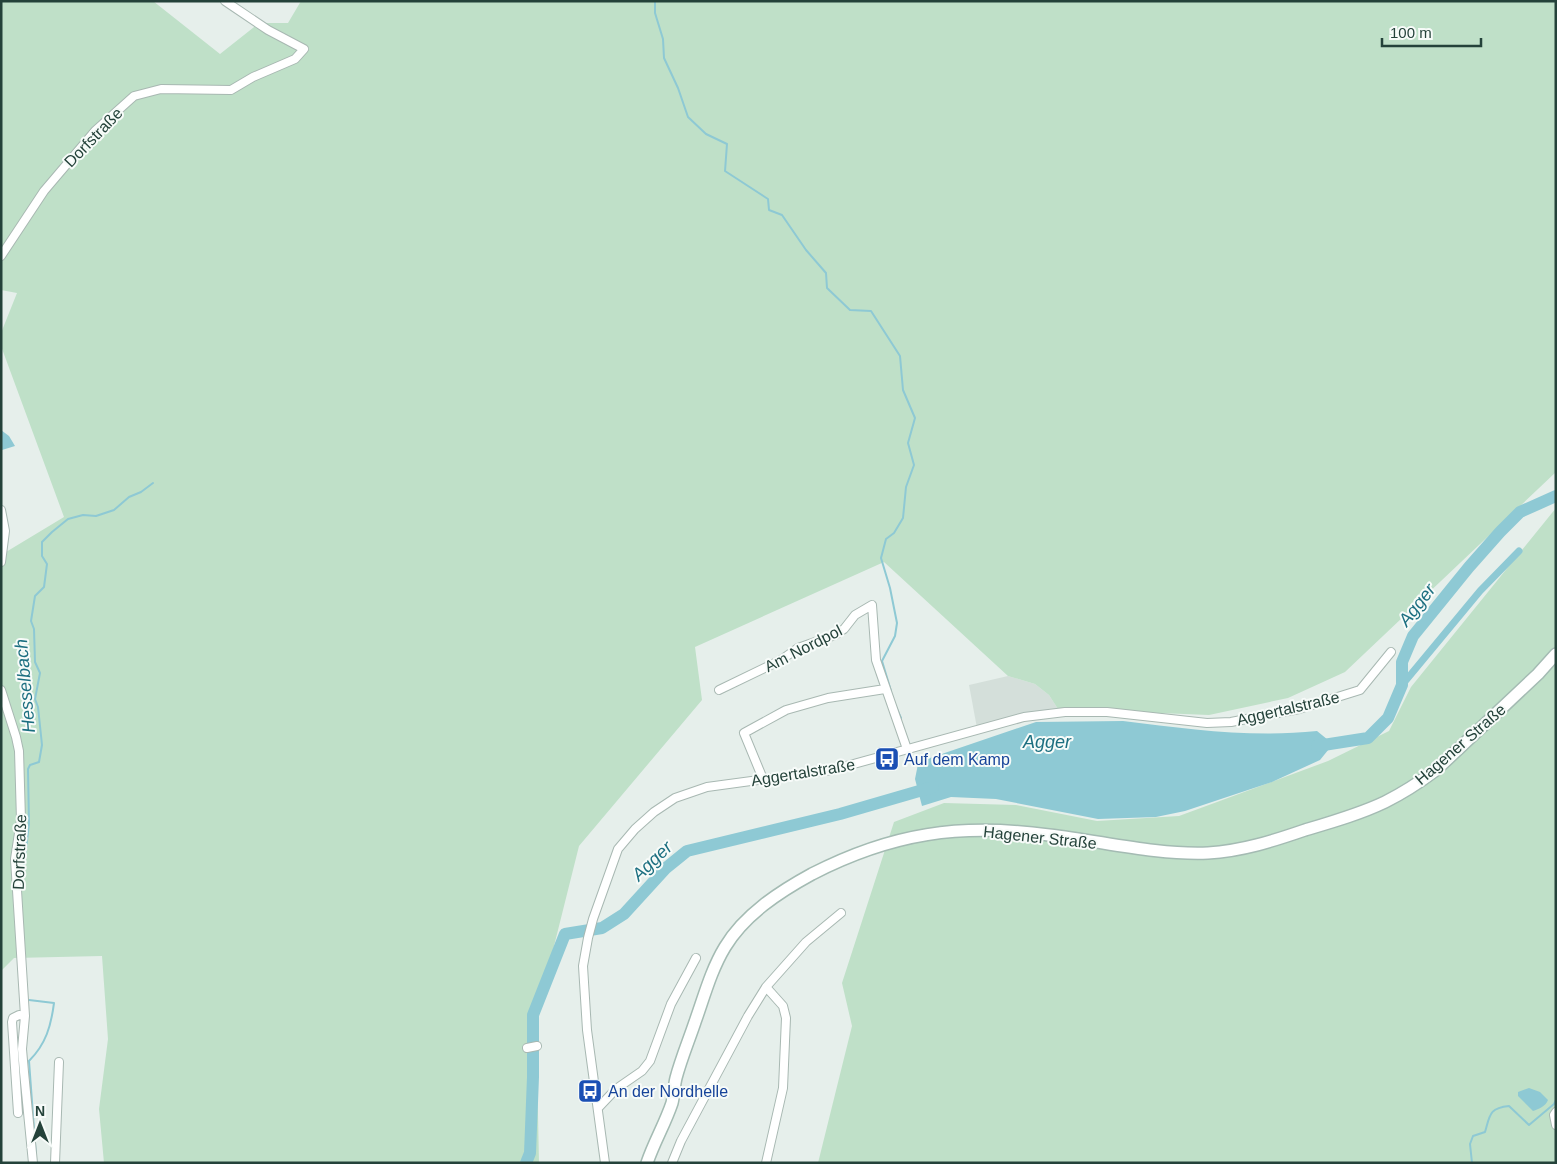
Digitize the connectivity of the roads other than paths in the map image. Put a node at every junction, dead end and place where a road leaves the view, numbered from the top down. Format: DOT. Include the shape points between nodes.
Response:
graph roads {
  1 [pos="225,1"];
  2 [pos="1,256"];
  3 [pos="1,510"];
  4 [pos="1,562"];
  5 [pos="1391,652"];
  6 [pos="1556,654"];
  7 [pos="885,689"];
  8 [pos="1,690"];
  9 [pos="719,690"];
  10 [pos="907,749"];
  11 [pos="763,779"];
  12 [pos="841,913"];
  13 [pos="696,958"];
  14 [pos="766,987"];
  15 [pos="25,1016"];
  16 [pos="538,1046"];
  17 [pos="527,1048"];
  18 [pos="59,1062"];
  19 [pos="598,1108"];
  20 [pos="1556,1112"];
  21 [pos="18,1113"];
  22 [pos="1556,1125"];
  23 [pos="33,1163"];
  24 [pos="55,1163"];
  25 [pos="605,1163"];
  26 [pos="647,1163"];
  27 [pos="672,1163"];
  28 [pos="766,1163"];
  1 -- 2 [label="street, Dorfstraße" via="304,49 294,59 231,90 161,89 134,96 95,131 44,191"];
  3 -- 4 [label="street" via="5,532"];
  5 -- 10 [label="street, Aggertalstraße" via="1360,690 1299,709 1231,722 1207,723 1107,712 1065,712 1024,717"];
  6 -- 26 [label="main road, Hagener Straße" via="1443,764 1401,794 1369,810 1274,841 1209,853 1180,852 1002,830 963,830 883,844 838,861 779,893 745,922 725,946 675,1080 673,1100 663,1128"];
  7 -- 9 [label="street, Am Nordpol" via="876,660 872,605 855,615 835,635 798,648 781,660"];
  7 -- 10 [label="street"];
  7 -- 11 [label="street" via="828,698 786,710 744,733"];
  8 -- 15 [label="street, Dorfstraße" via="19,751 21,820 15,860"];
  10 -- 11 [label="street, Aggertalstraße" via="832,770"];
  11 -- 19 [label="street, Aggertalstraße" via="707,787 675,798 654,812 618,849 593,918 583,966 587,1030"];
  12 -- 14 [label="street" via="806,942"];
  13 -- 19 [label="street" via="671,1004 650,1061"];
  14 -- 27 [label="street"];
  14 -- 28 [label="street" via="783,1006 786,1018 783,1088"];
  15 -- 21 [label="street" via="19,1015 12,1022"];
  15 -- 23 [label="street, Dorfstraße" via="23,1057"];
  16 -- 17 [label="street"];
  18 -- 24 [label="street"];
  19 -- 25 [label="street, Aggertalstraße"];
  20 -- 22 [label="street"];
}
